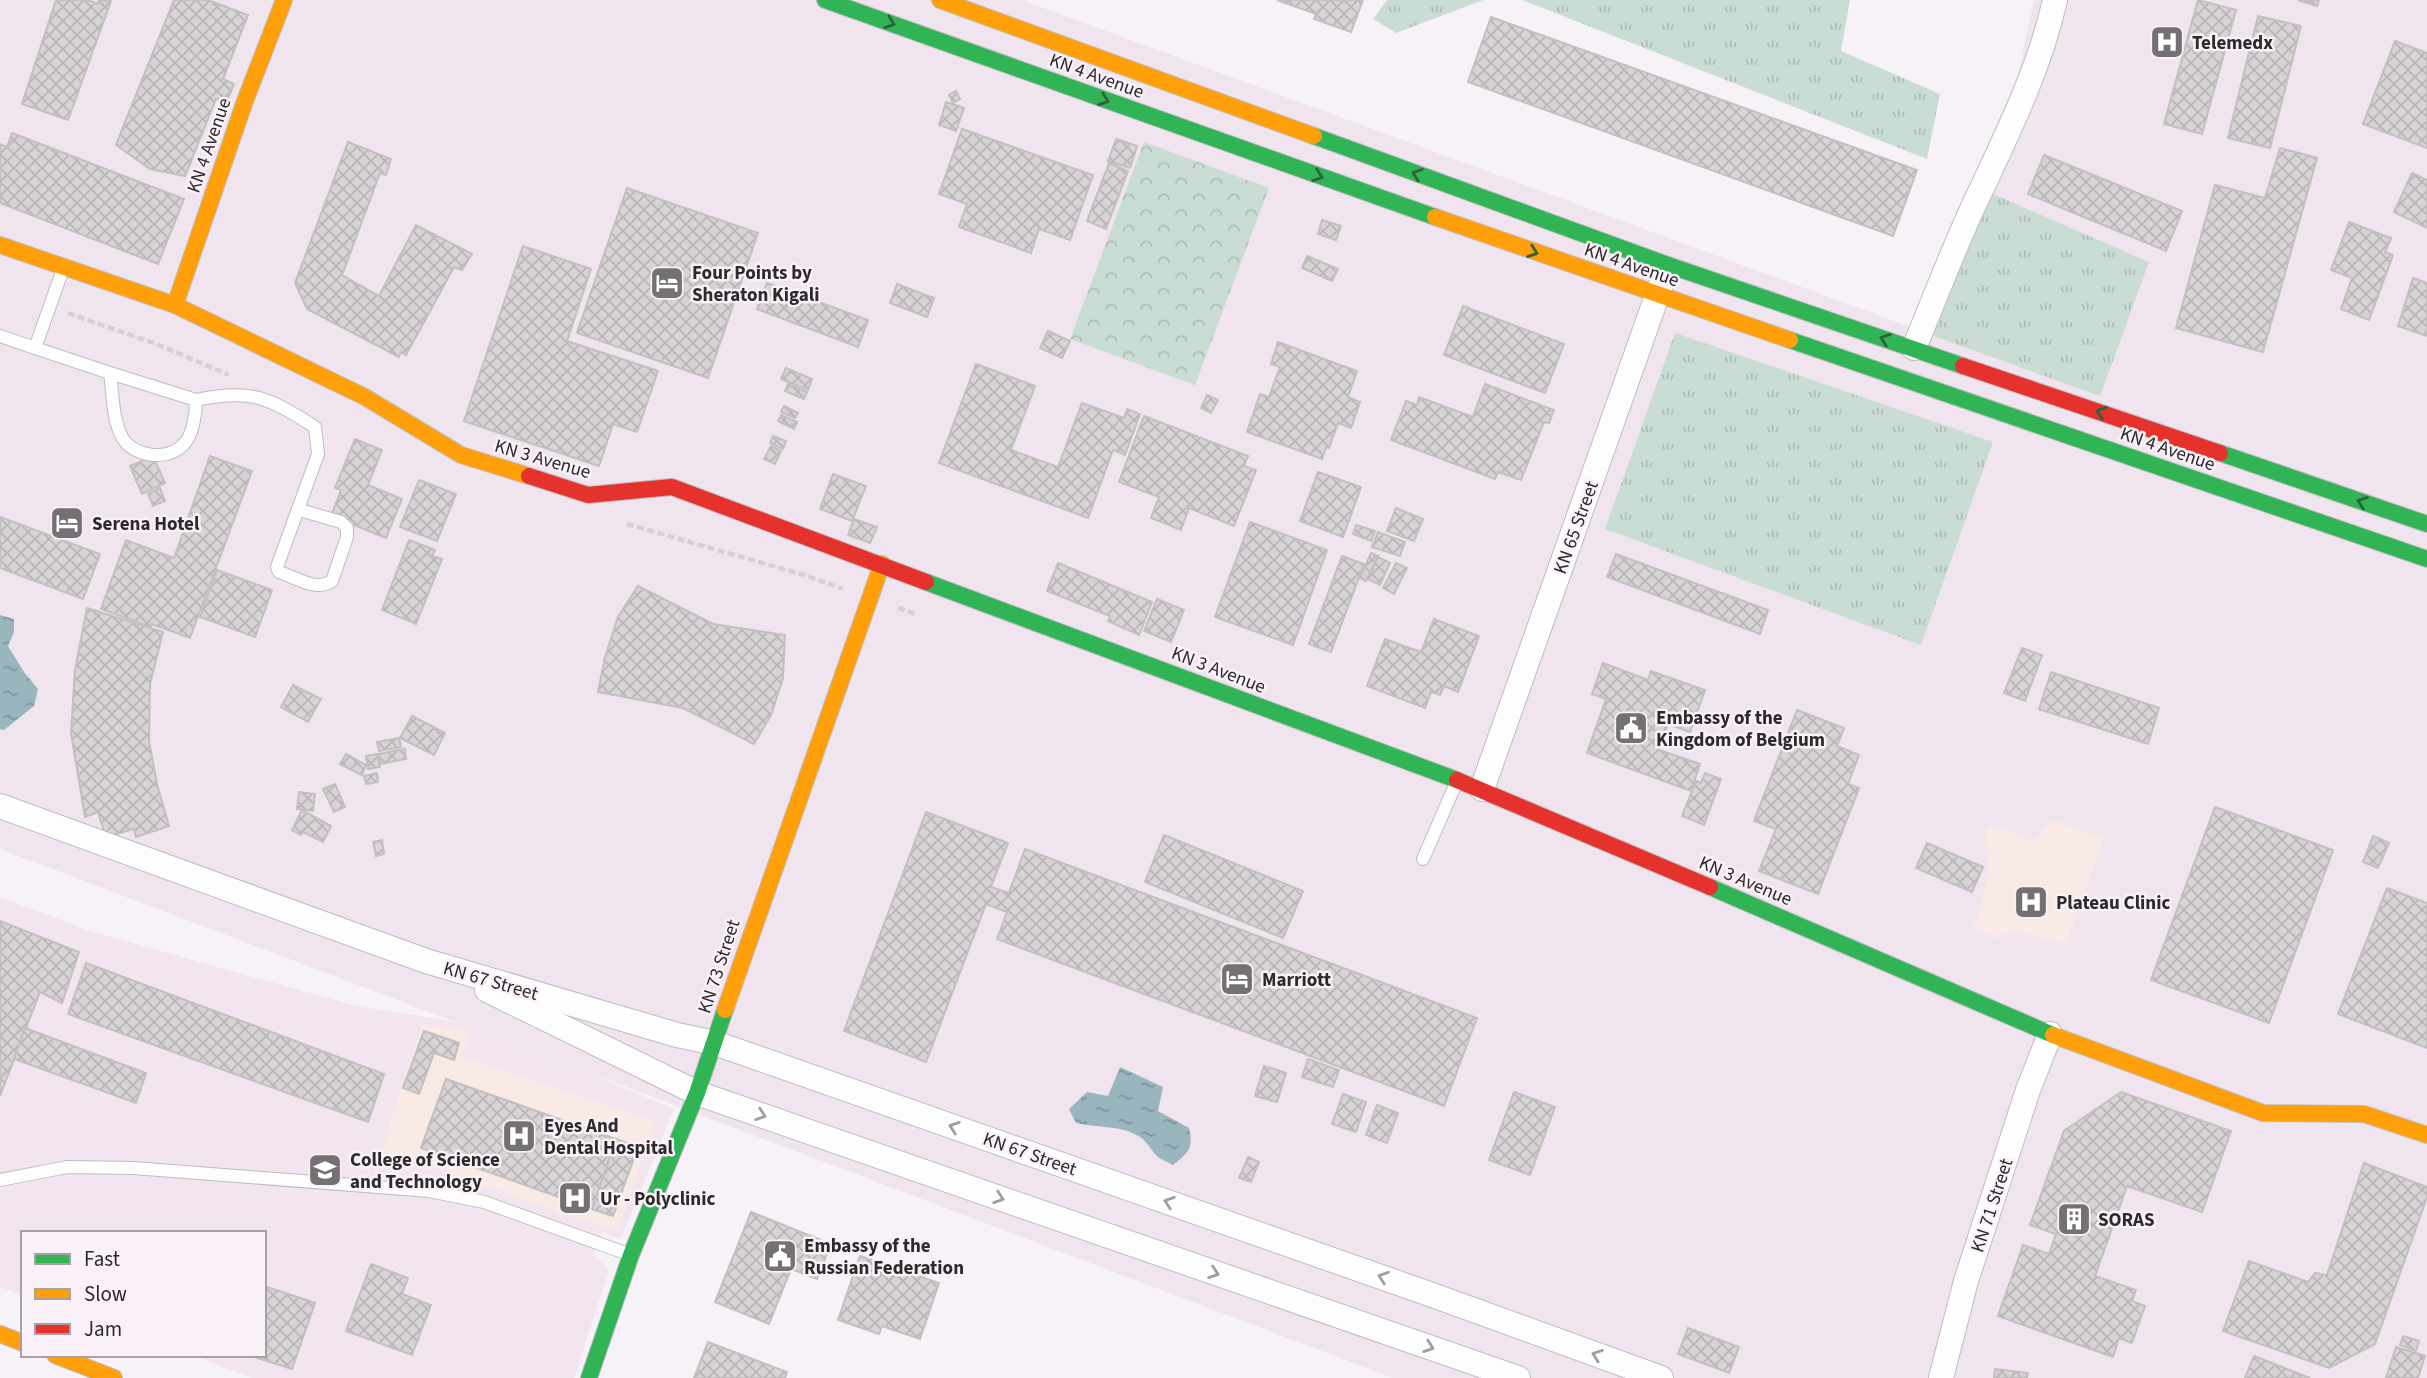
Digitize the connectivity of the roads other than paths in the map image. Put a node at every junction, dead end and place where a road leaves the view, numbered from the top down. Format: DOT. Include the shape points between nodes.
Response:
graph roads {
  1 [pos="284,0"];
  2 [pos="825,0"];
  3 [pos="940,0"];
  4 [pos="2055,0"];
  5 [pos="1451,205"];
  6 [pos="0,245"];
  7 [pos="1668,265"];
  8 [pos="64,268"];
  9 [pos="1658,295"];
  10 [pos="175,305"];
  11 [pos="0,336"];
  12 [pos="35,348"];
  13 [pos="1914,348"];
  14 [pos="110,373"];
  15 [pos="196,400"];
  16 [pos="300,510"];
  17 [pos="2427,525"];
  18 [pos="2422,557"];
  19 [pos="882,564"];
  20 [pos="1457,780"];
  21 [pos="1482,789"];
  22 [pos="0,806"];
  23 [pos="1423,859"];
  24 [pos="426,961"];
  25 [pos="2050,1034"];
  26 [pos="715,1043"];
  27 [pos="697,1093"];
  28 [pos="2427,1135"];
  29 [pos="0,1180"];
  30 [pos="631,1255"];
  31 [pos="0,1334"];
  32 [pos="21,1342"];
  33 [pos="60,1357"];
  34 [pos="114,1378"];
  35 [pos="589,1378"];
  36 [pos="1518,1378"];
  37 [pos="1661,1378"];
  38 [pos="1941,1378"];
  1 -- 10 [label="street, KN 4 Avenue"];
  2 -- 5 [label="street, KN 4 Avenue, one-way"];
  5 -- 3 [label="street, KN 4 Avenue, one-way"];
  4 -- 13 [label="street" via="2010,133"];
  5 -- 7 [label="street, KN 4 Avenue"];
  5 -- 9 [label="street, KN 4 Avenue, one-way"];
  6 -- 8 [label="street, KN 3 Avenue"];
  7 -- 9 [label="street, KN 65 Street"];
  13 -- 7 [label="street, KN 4 Avenue, one-way"];
  8 -- 10 [label="street, KN 3 Avenue"];
  8 -- 12 [label="lane"];
  9 -- 18 [label="street, KN 4 Avenue"];
  9 -- 21 [label="street, KN 65 Street"];
  10 -- 19 [label="street, KN 3 Avenue" via="365,397 461,455 588,495 672,487"];
  11 -- 12 [label="lane"];
  12 -- 14 [label="lane"];
  17 -- 13 [label="street, KN 4 Avenue, one-way"];
  14 -- 15 [label="lane"];
  14 -- 15 [label="lane" via="116,422 133,451 161,456 183,445 196,418"];
  15 -- 16 [label="lane" via="226,393 251,395 279,405 315,427 318,454"];
  16 -- 16 [label="lane" via="347,528 332,582 326,585 317,586 279,572 277,567"];
  17 -- 18 [label="street"];
  19 -- 20 [label="street, KN 3 Avenue"];
  19 -- 26 [label="street, KN 73 Street"];
  20 -- 21 [label="street, KN 3 Avenue"];
  20 -- 23 [label="lane"];
  21 -- 25 [label="street, KN 3 Avenue"];
  22 -- 24 [label="street"];
  24 -- 26 [label="street, KN 67 Street"];
  24 -- 27 [label="street, KN 67 Street"];
  25 -- 28 [label="street, KN 3 Avenue" via="2263,1113 2364,1114"];
  25 -- 38 [label="street, KN 71 Street" via="1966,1281"];
  26 -- 27 [label="street, KN 73 Street"];
  37 -- 26 [label="street, KN 67 Street, one-way"];
  27 -- 30 [label="street, KN 73 Street"];
  27 -- 36 [label="street, KN 67 Street, one-way"];
  29 -- 30 [label="lane" via="67,1167 134,1168 429,1191 484,1202"];
  30 -- 35 [label="street, KN 73 Street"];
  31 -- 32 [label="street"];
  33 -- 34 [label="street"];
}
